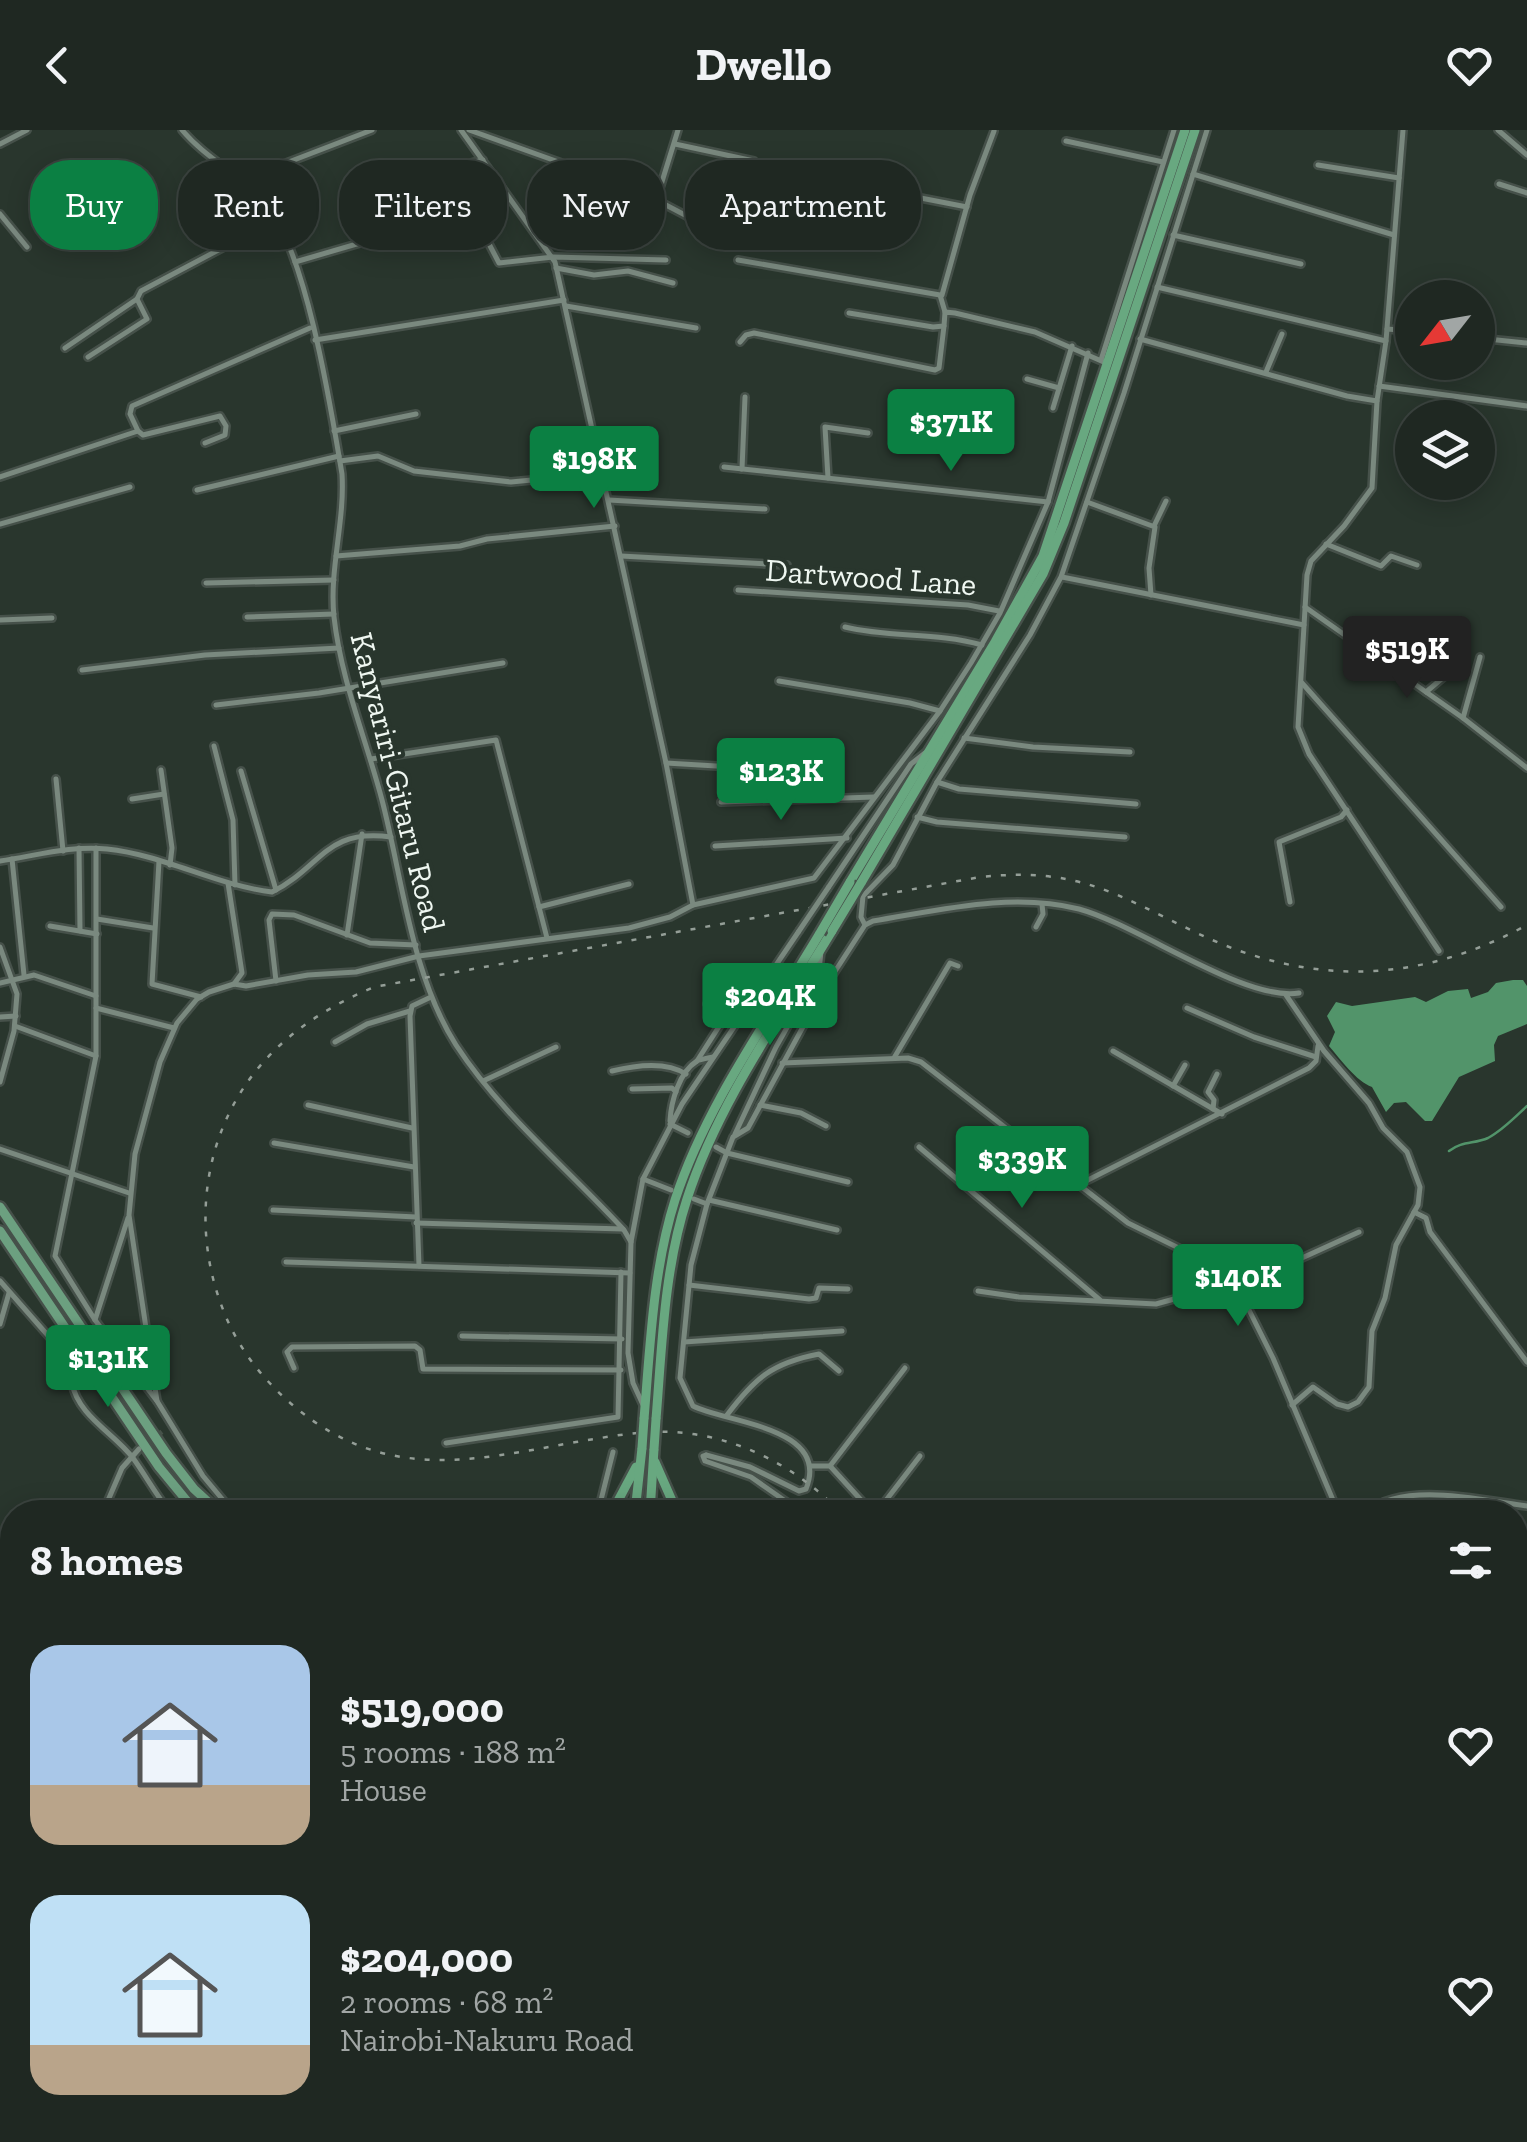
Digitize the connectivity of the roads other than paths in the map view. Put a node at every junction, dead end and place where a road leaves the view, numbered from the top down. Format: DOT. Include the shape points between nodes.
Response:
graph roads {
  1 [pos="27,130"];
  2 [pos="182,130"];
  3 [pos="372,130"];
  4 [pos="461,130"];
  5 [pos="469,130"];
  6 [pos="678,130"];
  7 [pos="1174,130"];
  8 [pos="1185,130"];
  9 [pos="1195,130"];
  10 [pos="1207,130"];
  11 [pos="1403,130"];
  12 [pos="994,131"];
  13 [pos="1503,132"];
  14 [pos="1066,142"];
  15 [pos="0,144"];
  16 [pos="674,144"];
  17 [pos="1527,155"];
  18 [pos="215,160"];
  19 [pos="294,160"];
  20 [pos="483,160"];
  21 [pos="553,160"];
  22 [pos="754,160"];
  23 [pos="1163,162"];
  24 [pos="1318,165"];
  25 [pos="665,172"];
  26 [pos="1193,174"];
  27 [pos="1398,178"];
  28 [pos="1498,184"];
  29 [pos="507,193"];
  30 [pos="1527,193"];
  31 [pos="921,198"];
  32 [pos="967,207"];
  33 [pos="0,214"];
  34 [pos="1173,234"];
  35 [pos="1394,235"];
  36 [pos="26,247"];
  37 [pos="339,249"];
  38 [pos="218,250"];
  39 [pos="290,250"];
  40 [pos="492,250"];
  41 [pos="553,257"];
  42 [pos="666,260"];
  43 [pos="738,260"];
  44 [pos="295,262"];
  45 [pos="1301,264"];
  46 [pos="556,268"];
  47 [pos="673,283"];
  48 [pos="1157,287"];
  49 [pos="942,295"];
  50 [pos="138,299"];
  51 [pos="564,303"];
  52 [pos="945,312"];
  53 [pos="849,313"];
  54 [pos="944,326"];
  55 [pos="312,328"];
  56 [pos="696,328"];
  57 [pos="1387,329"];
  58 [pos="1395,330"];
  59 [pos="1282,334"];
  60 [pos="1140,339"];
  61 [pos="314,340"];
  62 [pos="1495,340"];
  63 [pos="1386,341"];
  64 [pos="740,342"];
  65 [pos="1527,343"];
  66 [pos="1072,346"];
  67 [pos="65,348"];
  68 [pos="1088,353"];
  69 [pos="88,357"];
  70 [pos="1105,362"];
  71 [pos="1266,372"];
  72 [pos="1027,379"];
  73 [pos="1380,386"];
  74 [pos="1059,388"];
  75 [pos="745,397"];
  76 [pos="1377,401"];
  77 [pos="1527,406"];
  78 [pos="1052,408"];
  79 [pos="416,414"];
  80 [pos="138,431"];
  81 [pos="334,431"];
  82 [pos="868,433"];
  83 [pos="205,443"];
  84 [pos="339,458"];
  85 [pos="724,467"];
  86 [pos="742,469"];
  87 [pos="604,473"];
  88 [pos="0,477"];
  89 [pos="828,478"];
  90 [pos="130,487"];
  91 [pos="197,490"];
  92 [pos="610,500"];
  93 [pos="1166,501"];
  94 [pos="1048,502"];
  95 [pos="1087,502"];
  96 [pos="765,509"];
  97 [pos="0,524"];
  98 [pos="615,526"];
  99 [pos="1154,526"];
  100 [pos="1326,544"];
  101 [pos="336,556"];
  102 [pos="621,556"];
  103 [pos="787,565"];
  104 [pos="1417,565"];
  105 [pos="1061,576"];
  106 [pos="334,580"];
  107 [pos="206,583"];
  108 [pos="738,590"];
  109 [pos="1151,595"];
  110 [pos="1305,608"];
  111 [pos="1000,610"];
  112 [pos="334,614"];
  113 [pos="248,617"];
  114 [pos="52,618"];
  115 [pos="0,620"];
  116 [pos="1304,624"];
  117 [pos="845,627"];
  118 [pos="1448,643"];
  119 [pos="982,645"];
  120 [pos="339,648"];
  121 [pos="1480,657"];
  122 [pos="503,663"];
  123 [pos="82,670"];
  124 [pos="779,681"];
  125 [pos="1300,681"];
  126 [pos="349,688"];
  127 [pos="1426,692"];
  128 [pos="216,705"];
  129 [pos="940,712"];
  130 [pos="1462,718"];
  131 [pos="964,738"];
  132 [pos="916,742"];
  133 [pos="214,746"];
  134 [pos="928,750"];
  135 [pos="1130,752"];
  136 [pos="836,754"];
  137 [pos="371,759"];
  138 [pos="666,763"];
  139 [pos="911,764"];
  140 [pos="734,767"];
  141 [pos="1527,768"];
  142 [pos="161,770"];
  143 [pos="241,771"];
  144 [pos="56,779"];
  145 [pos="937,782"];
  146 [pos="164,794"];
  147 [pos="826,797"];
  148 [pos="874,797"];
  149 [pos="132,799"];
  150 [pos="722,802"];
  151 [pos="1136,804"];
  152 [pos="1348,810"];
  153 [pos="917,817"];
  154 [pos="362,834"];
  155 [pos="391,837"];
  156 [pos="1125,837"];
  157 [pos="847,838"];
  158 [pos="715,846"];
  159 [pos="78,848"];
  160 [pos="96,848"];
  161 [pos="63,851"];
  162 [pos="12,859"];
  163 [pos="0,861"];
  164 [pos="159,861"];
  165 [pos="170,865"];
  166 [pos="856,882"];
  167 [pos="231,884"];
  168 [pos="628,884"];
  169 [pos="276,890"];
  170 [pos="1290,902"];
  171 [pos="1042,904"];
  172 [pos="693,905"];
  173 [pos="539,907"];
  174 [pos="1501,907"];
  175 [pos="97,919"];
  176 [pos="865,925"];
  177 [pos="50,926"];
  178 [pos="1036,927"];
  179 [pos="154,928"];
  180 [pos="80,931"];
  181 [pos="97,934"];
  182 [pos="347,935"];
  183 [pos="547,938"];
  184 [pos="416,944"];
  185 [pos="0,947"];
  186 [pos="821,948"];
  187 [pos="1439,952"];
  188 [pos="419,956"];
  189 [pos="958,966"];
  190 [pos="24,975"];
  191 [pos="14,980"];
  192 [pos="276,981"];
  193 [pos="0,983"];
  194 [pos="725,983"];
  195 [pos="234,984"];
  196 [pos="1300,992"];
  197 [pos="1286,995"];
  198 [pos="96,996"];
  199 [pos="201,997"];
  200 [pos="430,997"];
  201 [pos="707,1004"];
  202 [pos="96,1008"];
  203 [pos="1187,1008"];
  204 [pos="410,1011"];
  205 [pos="728,1012"];
  206 [pos="16,1016"];
  207 [pos="0,1017"];
  208 [pos="15,1026"];
  209 [pos="174,1028"];
  210 [pos="335,1042"];
  211 [pos="1319,1043"];
  212 [pos="556,1047"];
  213 [pos="1113,1051"];
  214 [pos="96,1056"];
  215 [pos="714,1057"];
  216 [pos="1316,1057"];
  217 [pos="894,1058"];
  218 [pos="3,1060"];
  219 [pos="697,1061"];
  220 [pos="782,1063"];
  221 [pos="1185,1065"];
  222 [pos="612,1070"];
  223 [pos="686,1074"];
  224 [pos="1217,1074"];
  225 [pos="0,1082"];
  226 [pos="483,1082"];
  227 [pos="1173,1086"];
  228 [pos="632,1089"];
  229 [pos="676,1092"];
  230 [pos="308,1105"];
  231 [pos="760,1106"];
  232 [pos="1213,1109"];
  233 [pos="1222,1114"];
  234 [pos="670,1124"];
  235 [pos="826,1126"];
  236 [pos="412,1128"];
  237 [pos="688,1132"];
  238 [pos="733,1137"];
  239 [pos="274,1143"];
  240 [pos="716,1147"];
  241 [pos="918,1147"];
  242 [pos="0,1149"];
  243 [pos="727,1153"];
  244 [pos="414,1167"];
  245 [pos="72,1175"];
  246 [pos="643,1178"];
  247 [pos="848,1182"];
  248 [pos="1078,1186"];
  249 [pos="671,1190"];
  250 [pos="129,1193"];
  251 [pos="694,1199"];
  252 [pos="708,1202"];
  253 [pos="0,1208"];
  254 [pos="273,1210"];
  255 [pos="1414,1212"];
  256 [pos="634,1214"];
  257 [pos="129,1215"];
  258 [pos="416,1220"];
  259 [pos="615,1220"];
  260 [pos="624,1230"];
  261 [pos="836,1230"];
  262 [pos="0,1231"];
  263 [pos="1359,1232"];
  264 [pos="630,1242"];
  265 [pos="286,1262"];
  266 [pos="420,1266"];
  267 [pos="622,1272"];
  268 [pos="630,1273"];
  269 [pos="0,1281"];
  270 [pos="1232,1284"];
  271 [pos="689,1286"];
  272 [pos="848,1289"];
  273 [pos="978,1290"];
  274 [pos="9,1293"];
  275 [pos="1102,1302"];
  276 [pos="95,1320"];
  277 [pos="0,1324"];
  278 [pos="842,1330"];
  279 [pos="462,1336"];
  280 [pos="622,1339"];
  281 [pos="684,1342"];
  282 [pos="1527,1362"];
  283 [pos="83,1367"];
  284 [pos="294,1368"];
  285 [pos="906,1368"];
  286 [pos="621,1370"];
  287 [pos="839,1372"];
  288 [pos="157,1401"];
  289 [pos="1292,1405"];
  290 [pos="645,1414"];
  291 [pos="727,1416"];
  292 [pos="166,1418"];
  293 [pos="164,1431"];
  294 [pos="446,1443"];
  295 [pos="139,1449"];
  296 [pos="613,1452"];
  297 [pos="654,1454"];
  298 [pos="130,1455"];
  299 [pos="920,1456"];
  300 [pos="640,1460"];
  301 [pos="811,1466"];
  302 [pos="830,1466"];
  303 [pos="108,1500"];
  304 [pos="162,1500"];
  305 [pos="185,1500"];
  306 [pos="206,1500"];
  307 [pos="223,1500"];
  308 [pos="602,1500"];
  309 [pos="618,1500"];
  310 [pos="636,1500"];
  311 [pos="651,1500"];
  312 [pos="672,1500"];
  313 [pos="784,1500"];
  314 [pos="863,1500"];
  315 [pos="885,1500"];
  316 [pos="1333,1500"];
  317 [pos="1386,1500"];
  318 [pos="1480,1500"];
  1 -- 15 [label="street"];
  2 -- 18 [label="street, Kanyariri-Gitaru Road"];
  3 -- 19 [label="street"];
  4 -- 20 [label="street"];
  5 -- 21 [label="street"];
  6 -- 16 [label="street"];
  7 -- 23 [label="street"];
  8 -- 70 [label="highway"];
  9 -- 166 [label="highway" via="1044,574"];
  10 -- 26 [label="street"];
  11 -- 27 [label="street"];
  12 -- 32 [label="street"];
  13 -- 17 [label="street"];
  14 -- 23 [label="street"];
  16 -- 22 [label="street"];
  16 -- 25 [label="street"];
  23 -- 70 [label="street"];
  24 -- 27 [label="street"];
  26 -- 34 [label="street"];
  26 -- 35 [label="street"];
  27 -- 35 [label="street"];
  28 -- 30 [label="street"];
  29 -- 41 [label="street"];
  31 -- 32 [label="street"];
  32 -- 49 [label="street"];
  33 -- 36 [label="street"];
  34 -- 45 [label="street"];
  34 -- 48 [label="street"];
  35 -- 57 [label="street"];
  37 -- 44 [label="street"];
  38 -- 50 [label="street" via="147,287"];
  39 -- 44 [label="street, Kanyariri-Gitaru Road"];
  40 -- 41 [label="street" via="499,264"];
  41 -- 42 [label="street"];
  41 -- 46 [label="street"];
  43 -- 49 [label="street"];
  44 -- 55 [label="street, Kanyariri-Gitaru Road"];
  46 -- 47 [label="street" via="594,275 628,271"];
  46 -- 51 [label="street"];
  48 -- 60 [label="street"];
  48 -- 63 [label="street"];
  49 -- 52 [label="street"];
  50 -- 67 [label="street"];
  50 -- 69 [label="street" via="148,319"];
  51 -- 56 [label="street"];
  51 -- 61 [label="street"];
  51 -- 87 [label="street"];
  52 -- 54 [label="street"];
  52 -- 66 [label="street"];
  53 -- 54 [label="street"];
  54 -- 64 [label="street" via="942,362 935,370 754,332"];
  55 -- 61 [label="street, Kanyariri-Gitaru Road"];
  55 -- 80 [label="street" via="132,406"];
  57 -- 58 [label="street"];
  57 -- 63 [label="street"];
  59 -- 71 [label="street"];
  60 -- 71 [label="street"];
  60 -- 95 [label="street"];
  61 -- 81 [label="street, Kanyariri-Gitaru Road"];
  62 -- 65 [label="street"];
  63 -- 73 [label="street"];
  66 -- 68 [label="street"];
  66 -- 74 [label="street"];
  68 -- 70 [label="street"];
  68 -- 94 [label="street, Kanyariri-Gitaru Road"];
  70 -- 134 [label="highway" via="1042,556"];
  71 -- 76 [label="street"];
  72 -- 74 [label="street"];
  73 -- 76 [label="street"];
  73 -- 77 [label="street"];
  74 -- 78 [label="street"];
  75 -- 86 [label="street"];
  76 -- 100 [label="street" via="1372,488"];
  79 -- 81 [label="street"];
  80 -- 83 [label="street" via="220,416 226,435"];
  80 -- 88 [label="street"];
  81 -- 84 [label="street, Kanyariri-Gitaru Road"];
  82 -- 89 [label="street" via="824,426"];
  84 -- 87 [label="street" via="378,456 414,470 511,482"];
  84 -- 91 [label="street"];
  84 -- 101 [label="street, Kanyariri-Gitaru Road" via="343,493"];
  85 -- 86 [label="street"];
  86 -- 89 [label="street"];
  87 -- 92 [label="street"];
  89 -- 94 [label="street"];
  90 -- 97 [label="street"];
  92 -- 96 [label="street"];
  92 -- 98 [label="street"];
  93 -- 99 [label="street"];
  94 -- 111 [label="street, Kanyariri-Gitaru Road"];
  95 -- 99 [label="street"];
  95 -- 105 [label="street"];
  98 -- 101 [label="street"];
  98 -- 102 [label="street"];
  99 -- 109 [label="street"];
  100 -- 104 [label="street" via="1381,566 1391,556"];
  100 -- 110 [label="street" via="1308,568"];
  101 -- 106 [label="street, Kanyariri-Gitaru Road"];
  102 -- 103 [label="street"];
  102 -- 138 [label="street"];
  105 -- 109 [label="street"];
  105 -- 131 [label="street"];
  106 -- 107 [label="street"];
  106 -- 112 [label="street, Kanyariri-Gitaru Road"];
  108 -- 111 [label="street, Dartwood Lane"];
  109 -- 116 [label="street"];
  110 -- 116 [label="street"];
  110 -- 127 [label="street"];
  111 -- 119 [label="street, Kanyariri-Gitaru Road"];
  112 -- 113 [label="street"];
  112 -- 120 [label="street, Kanyariri-Gitaru Road"];
  114 -- 115 [label="street"];
  116 -- 125 [label="street"];
  117 -- 119 [label="street"];
  118 -- 127 [label="street" via="1445,676"];
  119 -- 129 [label="street, Kanyariri-Gitaru Road"];
  120 -- 123 [label="street"];
  120 -- 126 [label="street, Kanyariri-Gitaru Road"];
  121 -- 130 [label="street"];
  122 -- 126 [label="street"];
  124 -- 129 [label="street"];
  125 -- 152 [label="street" via="1300,738"];
  125 -- 174 [label="street"];
  126 -- 128 [label="street"];
  126 -- 137 [label="street, Kanyariri-Gitaru Road"];
  127 -- 130 [label="street"];
  129 -- 132 [label="street, Kanyariri-Gitaru Road"];
  130 -- 141 [label="street"];
  131 -- 135 [label="street"];
  131 -- 145 [label="street"];
  132 -- 139 [label="street"];
  132 -- 148 [label="street, Kanyariri-Gitaru Road"];
  133 -- 167 [label="street" via="232,820"];
  134 -- 139 [label="street"];
  134 -- 166 [label="highway"];
  136 -- 147 [label="street"];
  137 -- 155 [label="street, Kanyariri-Gitaru Road"];
  137 -- 173 [label="street" via="496,740"];
  138 -- 140 [label="street"];
  138 -- 172 [label="street"];
  139 -- 215 [label="street, bridge"];
  142 -- 146 [label="street"];
  143 -- 169 [label="street"];
  144 -- 161 [label="street"];
  145 -- 151 [label="street"];
  145 -- 153 [label="street"];
  146 -- 149 [label="street"];
  146 -- 165 [label="street"];
  147 -- 148 [label="street"];
  147 -- 150 [label="street"];
  148 -- 157 [label="street, Kanyariri-Gitaru Road"];
  152 -- 170 [label="street" via="1279,842"];
  152 -- 187 [label="street"];
  153 -- 156 [label="street"];
  153 -- 176 [label="street" via="893,865 864,896"];
  154 -- 155 [label="street"];
  154 -- 169 [label="street" via="338,842"];
  154 -- 182 [label="street"];
  155 -- 184 [label="street, Kanyariri-Gitaru Road"];
  157 -- 158 [label="street"];
  157 -- 172 [label="street, Kanyariri-Gitaru Road" via="810,880"];
  159 -- 160 [label="street"];
  159 -- 161 [label="street"];
  159 -- 180 [label="street"];
  160 -- 164 [label="street"];
  160 -- 175 [label="street"];
  161 -- 162 [label="street"];
  162 -- 163 [label="street"];
  162 -- 190 [label="street"];
  164 -- 165 [label="street"];
  164 -- 179 [label="street"];
  165 -- 167 [label="street"];
  166 -- 186 [label="highway, bridge"];
  166 -- 290 [label="highway, bridge" via="708,1123 682,1180 658,1282"];
  167 -- 169 [label="street"];
  167 -- 195 [label="street" via="242,972"];
  168 -- 173 [label="street"];
  171 -- 176 [label="street" via="966,905"];
  171 -- 178 [label="street"];
  171 -- 197 [label="street" via="1081,910"];
  172 -- 183 [label="street, Kanyariri-Gitaru Road" via="630,928"];
  173 -- 183 [label="street"];
  175 -- 179 [label="street"];
  175 -- 181 [label="street"];
  176 -- 220 [label="street"];
  177 -- 180 [label="street"];
  179 -- 199 [label="street" via="152,984"];
  180 -- 181 [label="street"];
  181 -- 198 [label="street"];
  182 -- 184 [label="street" via="381,945"];
  182 -- 192 [label="street" via="272,914"];
  183 -- 188 [label="street, Kanyariri-Gitaru Road"];
  184 -- 188 [label="street, Kanyariri-Gitaru Road"];
  185 -- 191 [label="street"];
  186 -- 238 [label="street" via="819,970"];
  186 -- 297 [label="highway, bridge" via="732,1099 690,1190 672,1268"];
  188 -- 192 [label="street, Kanyariri-Gitaru Road"];
  188 -- 200 [label="street, Kanyariri-Gitaru Road"];
  189 -- 217 [label="street" via="950,963"];
  190 -- 191 [label="street"];
  190 -- 198 [label="street"];
  191 -- 193 [label="street"];
  191 -- 206 [label="street"];
  192 -- 195 [label="street, Kanyariri-Gitaru Road"];
  194 -- 205 [label="street" via="743,986"];
  195 -- 199 [label="street, Kanyariri-Gitaru Road"];
  196 -- 197 [label="street"];
  197 -- 211 [label="street"];
  198 -- 202 [label="street"];
  199 -- 209 [label="street"];
  200 -- 204 [label="street"];
  200 -- 226 [label="street, Kanyariri-Gitaru Road"];
  201 -- 205 [label="street"];
  202 -- 209 [label="street"];
  202 -- 214 [label="street"];
  203 -- 216 [label="street"];
  204 -- 210 [label="street"];
  204 -- 236 [label="street"];
  205 -- 219 [label="street"];
  206 -- 207 [label="street"];
  206 -- 208 [label="street"];
  208 -- 214 [label="street"];
  208 -- 218 [label="street"];
  209 -- 250 [label="street" via="152,1084"];
  211 -- 216 [label="street"];
  211 -- 255 [label="street" via="1408,1152 1420,1187"];
  212 -- 226 [label="street"];
  213 -- 227 [label="street"];
  214 -- 245 [label="street"];
  215 -- 219 [label="street"];
  215 -- 234 [label="street"];
  216 -- 233 [label="street" via="1309,1068"];
  217 -- 220 [label="street"];
  217 -- 248 [label="street" via="926,1066"];
  218 -- 225 [label="street"];
  219 -- 223 [label="street"];
  220 -- 231 [label="street"];
  221 -- 227 [label="street"];
  222 -- 223 [label="street" via="674,1066"];
  223 -- 229 [label="street"];
  224 -- 232 [label="street" via="1208,1092"];
  226 -- 259 [label="street, Kanyariri-Gitaru Road"];
  227 -- 232 [label="street"];
  228 -- 229 [label="street"];
  229 -- 234 [label="street"];
  230 -- 236 [label="street"];
  231 -- 235 [label="street" via="802,1113"];
  231 -- 238 [label="street" via="748,1128"];
  232 -- 233 [label="street"];
  233 -- 248 [label="street"];
  234 -- 237 [label="street"];
  234 -- 246 [label="street"];
  236 -- 244 [label="street"];
  238 -- 243 [label="street"];
  239 -- 244 [label="street"];
  240 -- 243 [label="street"];
  241 -- 275 [label="street"];
  242 -- 245 [label="street"];
  243 -- 247 [label="street"];
  243 -- 252 [label="street"];
  244 -- 258 [label="street"];
  245 -- 250 [label="street"];
  245 -- 276 [label="street" via="54,1256"];
  246 -- 249 [label="street"];
  246 -- 256 [label="street"];
  248 -- 270 [label="street"];
  250 -- 257 [label="street"];
  251 -- 252 [label="street"];
  252 -- 261 [label="street"];
  252 -- 271 [label="street"];
  253 -- 306 [label="main road" via="166,1453"];
  254 -- 258 [label="street"];
  255 -- 282 [label="street" via="1426,1218"];
  255 -- 289 [label="street" via="1396,1244 1372,1331 1364,1396 1344,1406 1313,1388"];
  256 -- 259 [label="street"];
  256 -- 264 [label="street"];
  257 -- 276 [label="street"];
  257 -- 288 [label="street"];
  258 -- 260 [label="street"];
  258 -- 266 [label="street"];
  259 -- 260 [label="street, Kanyariri-Gitaru Road"];
  260 -- 264 [label="street, Kanyariri-Gitaru Road"];
  262 -- 283 [label="main road"];
  263 -- 270 [label="street"];
  264 -- 268 [label="street"];
  265 -- 266 [label="street"];
  266 -- 267 [label="street"];
  267 -- 268 [label="street"];
  267 -- 280 [label="street"];
  268 -- 290 [label="street" via="628,1353"];
  269 -- 274 [label="street"];
  270 -- 275 [label="street" via="1156,1304"];
  270 -- 289 [label="street"];
  271 -- 272 [label="street" via="809,1299 819,1288"];
  271 -- 281 [label="street"];
  273 -- 275 [label="street"];
  274 -- 277 [label="street"];
  274 -- 283 [label="street"];
  276 -- 288 [label="street"];
  278 -- 281 [label="street"];
  279 -- 280 [label="street"];
  280 -- 286 [label="street"];
  281 -- 291 [label="street" via="680,1378 693,1406"];
  283 -- 298 [label="street" via="72,1383 78,1399"];
  283 -- 305 [label="main road"];
  284 -- 286 [label="street" via="287,1352 292,1348 415,1346 423,1370"];
  285 -- 302 [label="street"];
  286 -- 294 [label="street" via="618,1417"];
  287 -- 291 [label="street" via="819,1354 775,1366"];
  288 -- 292 [label="street"];
  289 -- 316 [label="street"];
  290 -- 300 [label="highway, bridge"];
  291 -- 301 [label="street" via="785,1437"];
  292 -- 293 [label="street"];
  292 -- 307 [label="street"];
  295 -- 298 [label="street"];
  296 -- 308 [label="street"];
  297 -- 311 [label="highway"];
  297 -- 312 [label="highway"];
  298 -- 303 [label="street"];
  298 -- 304 [label="street"];
  299 -- 315 [label="street"];
  300 -- 309 [label="highway"];
  300 -- 310 [label="highway"];
  301 -- 302 [label="street"];
  301 -- 313 [label="street" via="806,1488 799,1491 750,1467 703,1458"];
  302 -- 314 [label="street"];
  317 -- 318 [label="street"];
}
